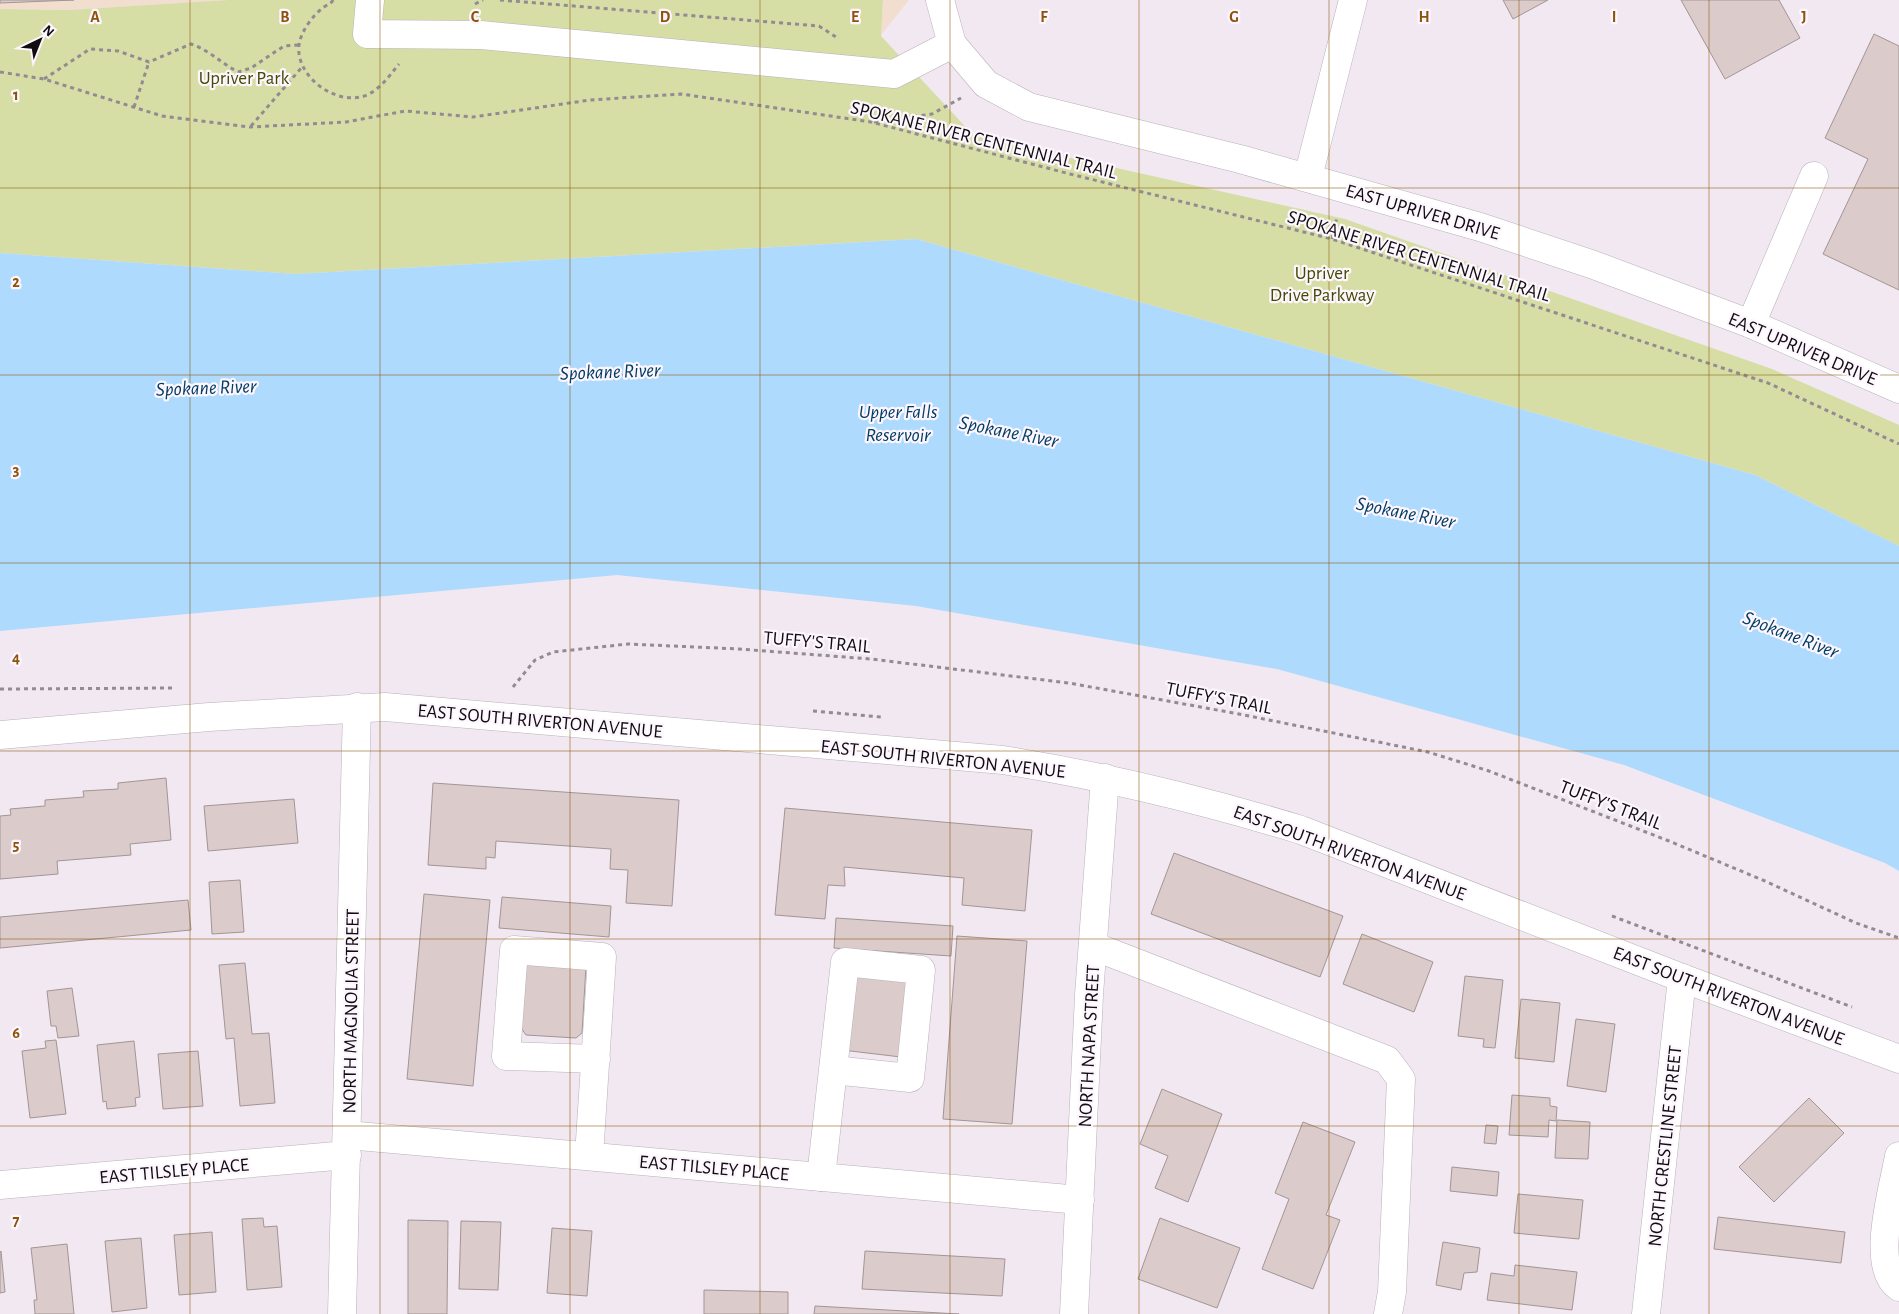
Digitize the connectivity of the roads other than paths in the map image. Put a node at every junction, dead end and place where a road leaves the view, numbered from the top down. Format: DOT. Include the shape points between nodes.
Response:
graph roads {
  1 [pos="370,0"];
  2 [pos="940,0"];
  3 [pos="1354,0"];
  4 [pos="952,44"];
  5 [pos="1814,176"];
  6 [pos="1308,177"];
  7 [pos="1751,324"];
  8 [pos="1899,389"];
  9 [pos="357,707"];
  10 [pos="0,735"];
  11 [pos="1105,778"];
  12 [pos="1093,946"];
  13 [pos="1682,978"];
  14 [pos="596,1059"];
  15 [pos="1899,1059"];
  16 [pos="833,1070"];
  17 [pos="347,1145"];
  18 [pos="588,1156"];
  19 [pos="1899,1156"];
  20 [pos="821,1176"];
  21 [pos="0,1185"];
  22 [pos="1080,1200"];
  23 [pos="1899,1287"];
  24 [pos="342,1314"];
  25 [pos="1074,1314"];
  26 [pos="1388,1314"];
  27 [pos="1646,1314"];
  1 -- 4 [label="street" via="368,34 481,35 894,74"];
  2 -- 4 [label="street"];
  3 -- 6 [label="street"];
  4 -- 6 [label="street, EAST UPRIVER DRIVE" via="986,84 1028,106"];
  5 -- 7 [label="street"];
  6 -- 7 [label="street, EAST UPRIVER DRIVE" via="1480,226"];
  7 -- 8 [label="street, EAST UPRIVER DRIVE"];
  9 -- 10 [label="street, EAST SOUTH RIVERTON AVENUE"];
  9 -- 11 [label="street, EAST SOUTH RIVERTON AVENUE" via="1003,760"];
  9 -- 17 [label="street, NORTH MAGNOLIA STREET"];
  11 -- 12 [label="street, NORTH NAPA STREET"];
  11 -- 13 [label="street, EAST SOUTH RIVERTON AVENUE" via="1241,811 1301,830"];
  12 -- 22 [label="street, NORTH NAPA STREET"];
  12 -- 26 [label="street" via="1387,1060 1401,1079 1392,1292"];
  13 -- 15 [label="street, EAST SOUTH RIVERTON AVENUE"];
  13 -- 27 [label="street, NORTH CRESTLINE STREET"];
  14 -- 14 [label="street" via="602,957 514,950 506,1056"];
  14 -- 18 [label="street"];
  16 -- 16 [label="street" via="910,1078 921,970 845,962"];
  16 -- 20 [label="street"];
  17 -- 18 [label="street, EAST TILSLEY PLACE"];
  17 -- 21 [label="street, EAST TILSLEY PLACE"];
  17 -- 24 [label="street, NORTH MAGNOLIA STREET"];
  18 -- 20 [label="street, EAST TILSLEY PLACE"];
  19 -- 23 [label="street" via="1885,1234 1885,1265 1893,1283"];
  20 -- 22 [label="street, EAST TILSLEY PLACE"];
  22 -- 25 [label="street, NORTH NAPA STREET"];
}
